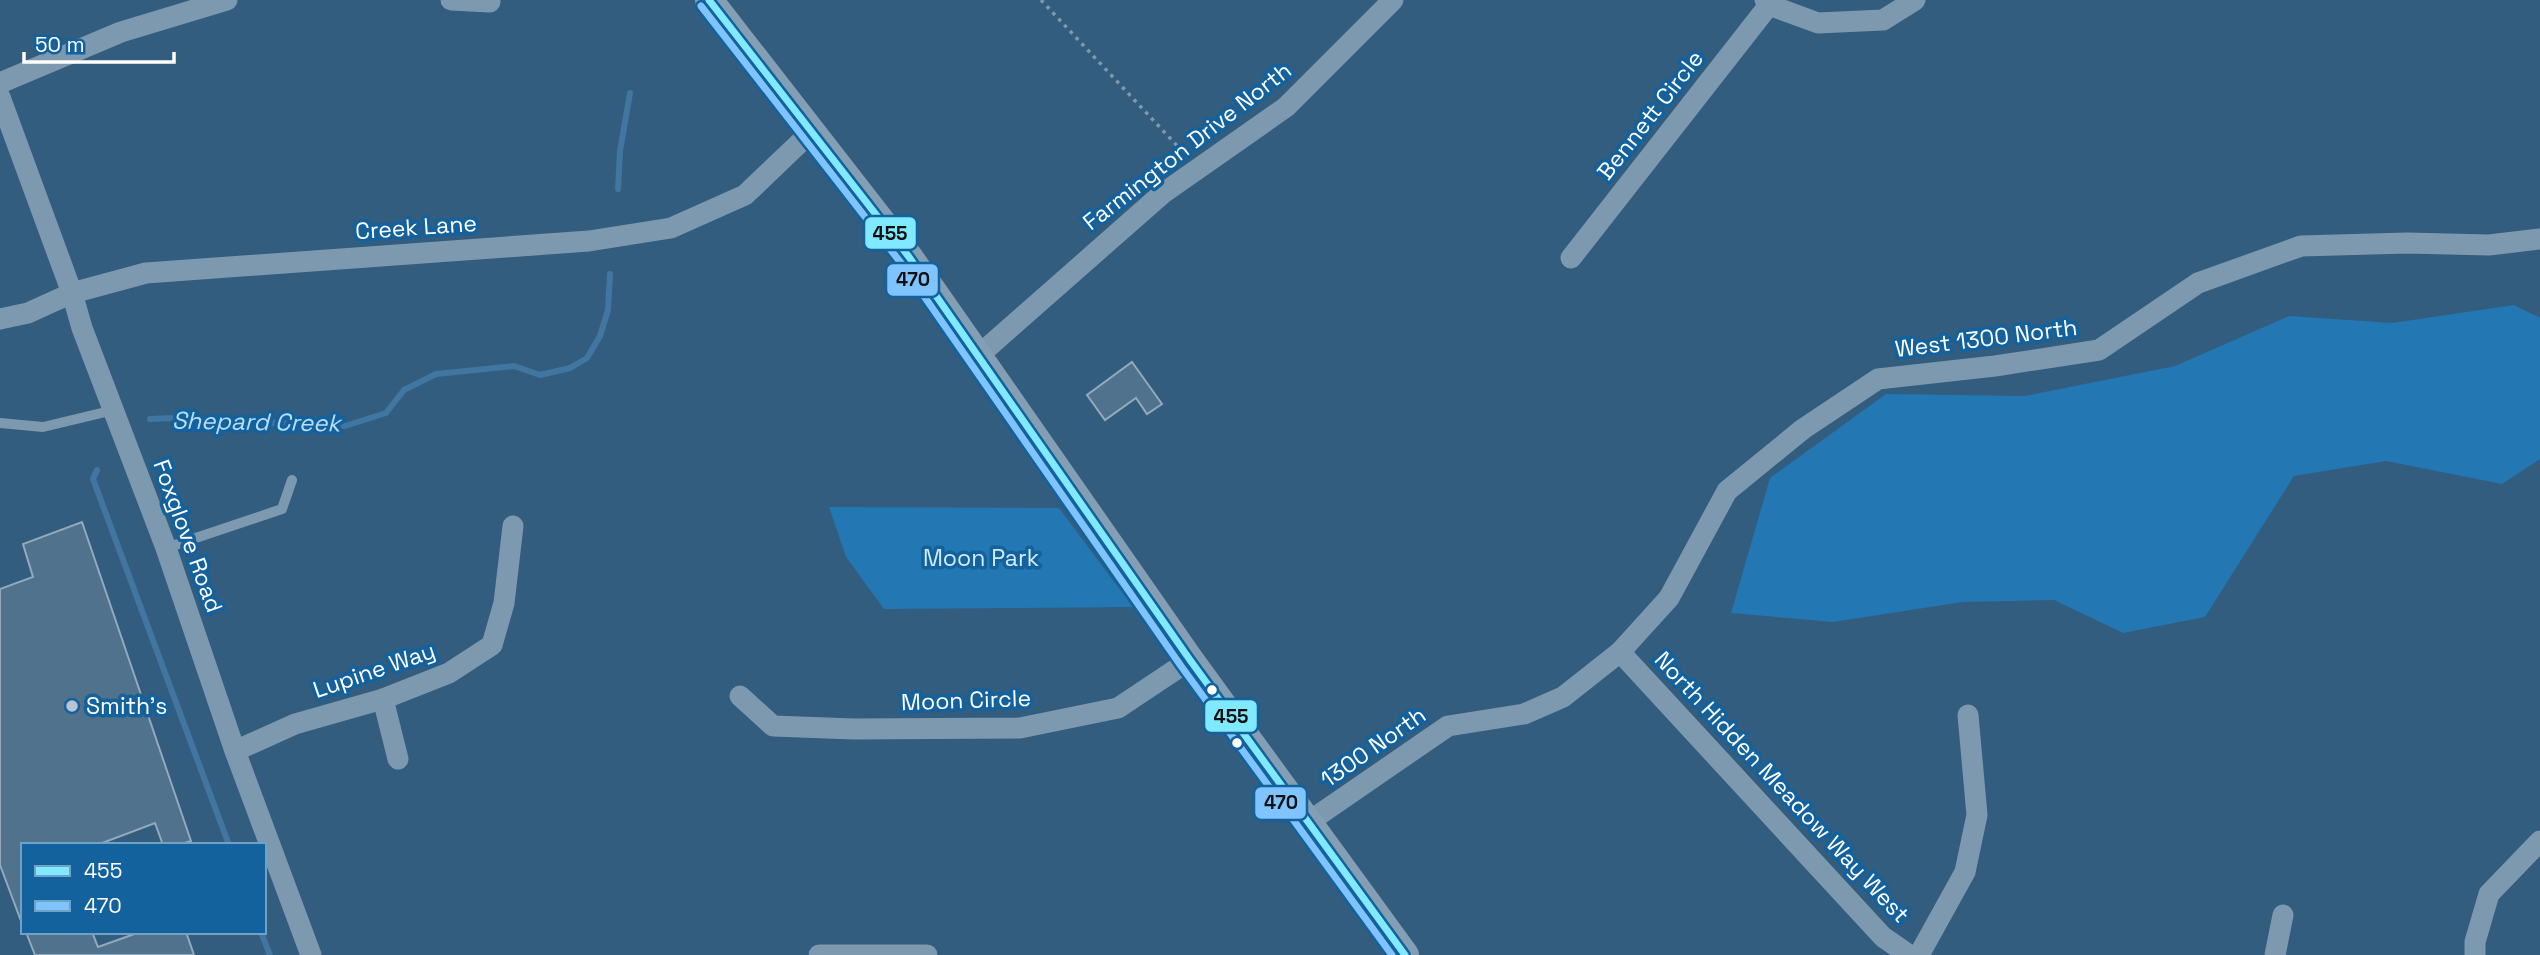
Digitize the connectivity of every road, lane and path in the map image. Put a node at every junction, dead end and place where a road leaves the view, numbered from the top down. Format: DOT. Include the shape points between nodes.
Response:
graph roads {
  1 [pos="227,0"];
  2 [pos="451,0"];
  3 [pos="709,0"];
  4 [pos="1041,0"];
  5 [pos="1393,0"];
  6 [pos="1915,0"];
  7 [pos="490,2"];
  8 [pos="1767,2"];
  9 [pos="0,83"];
  10 [pos="0,97"];
  11 [pos="811,132"];
  12 [pos="1183,152"];
  13 [pos="2540,239"];
  14 [pos="1572,258"];
  15 [pos="72,293"];
  16 [pos="0,319"];
  17 [pos="978,356"];
  18 [pos="114,410"];
  19 [pos="0,423"];
  20 [pos="292,480"];
  21 [pos="513,526"];
  22 [pos="166,548"];
  23 [pos="1620,652"];
  24 [pos="1190,660"];
  25 [pos="740,696"];
  26 [pos="383,699"];
  27 [pos="1968,715"];
  28 [pos="235,751"];
  29 [pos="398,759"];
  30 [pos="1307,823"];
  31 [pos="2540,841"];
  32 [pos="2283,915"];
  33 [pos="311,955"];
  34 [pos="818,955"];
  35 [pos="927,955"];
  36 [pos="1405,955"];
  37 [pos="1909,955"];
  38 [pos="1919,955"];
  39 [pos="2275,955"];
  40 [pos="2475,955"];
  1 -- 9 [label="street" via="121,32"];
  2 -- 7 [label="street"];
  3 -- 11 [label="main road"];
  4 -- 12 [label="path"];
  5 -- 17 [label="street, Farmington Drive North" via="1286,107 1162,194"];
  6 -- 8 [label="street" via="1883,20 1818,23"];
  8 -- 14 [label="street, Bennett Circle"];
  10 -- 15 [label="street, Foxglove Road"];
  11 -- 15 [label="street, Creek Lane" via="745,195 671,228 589,242 146,273"];
  11 -- 17 [label="main road" via="909,257"];
  13 -- 23 [label="street, West 1300 North" via="2489,245 2301,246 2198,283 2099,350 1878,379 1803,429 1727,491 1670,598"];
  15 -- 16 [label="street, Creek Lane" via="28,313"];
  15 -- 18 [label="street, Foxglove Road"];
  17 -- 24 [label="main road"];
  18 -- 19 [label="lane" via="43,426"];
  18 -- 22 [label="street, Foxglove Road"];
  20 -- 22 [label="lane" via="282,509"];
  21 -- 26 [label="street, Lupine Way" via="504,603 492,645 449,673"];
  22 -- 28 [label="street, Foxglove Road"];
  23 -- 30 [label="street, 1300 North" via="1563,697 1524,714 1448,726"];
  23 -- 37 [label="street, North Hidden Meadow Way West" via="1883,937"];
  24 -- 25 [label="street, Moon Circle" via="1118,708 1020,728 773,726"];
  24 -- 30 [label="main road"];
  26 -- 28 [label="street, Lupine Way" via="295,724"];
  26 -- 29 [label="street"];
  27 -- 38 [label="street" via="1975,827 1965,872"];
  28 -- 33 [label="street, Foxglove Road"];
  30 -- 36 [label="main road"];
  31 -- 40 [label="street" via="2489,894"];
  32 -- 39 [label="street"];
  34 -- 35 [label="street"];
}
